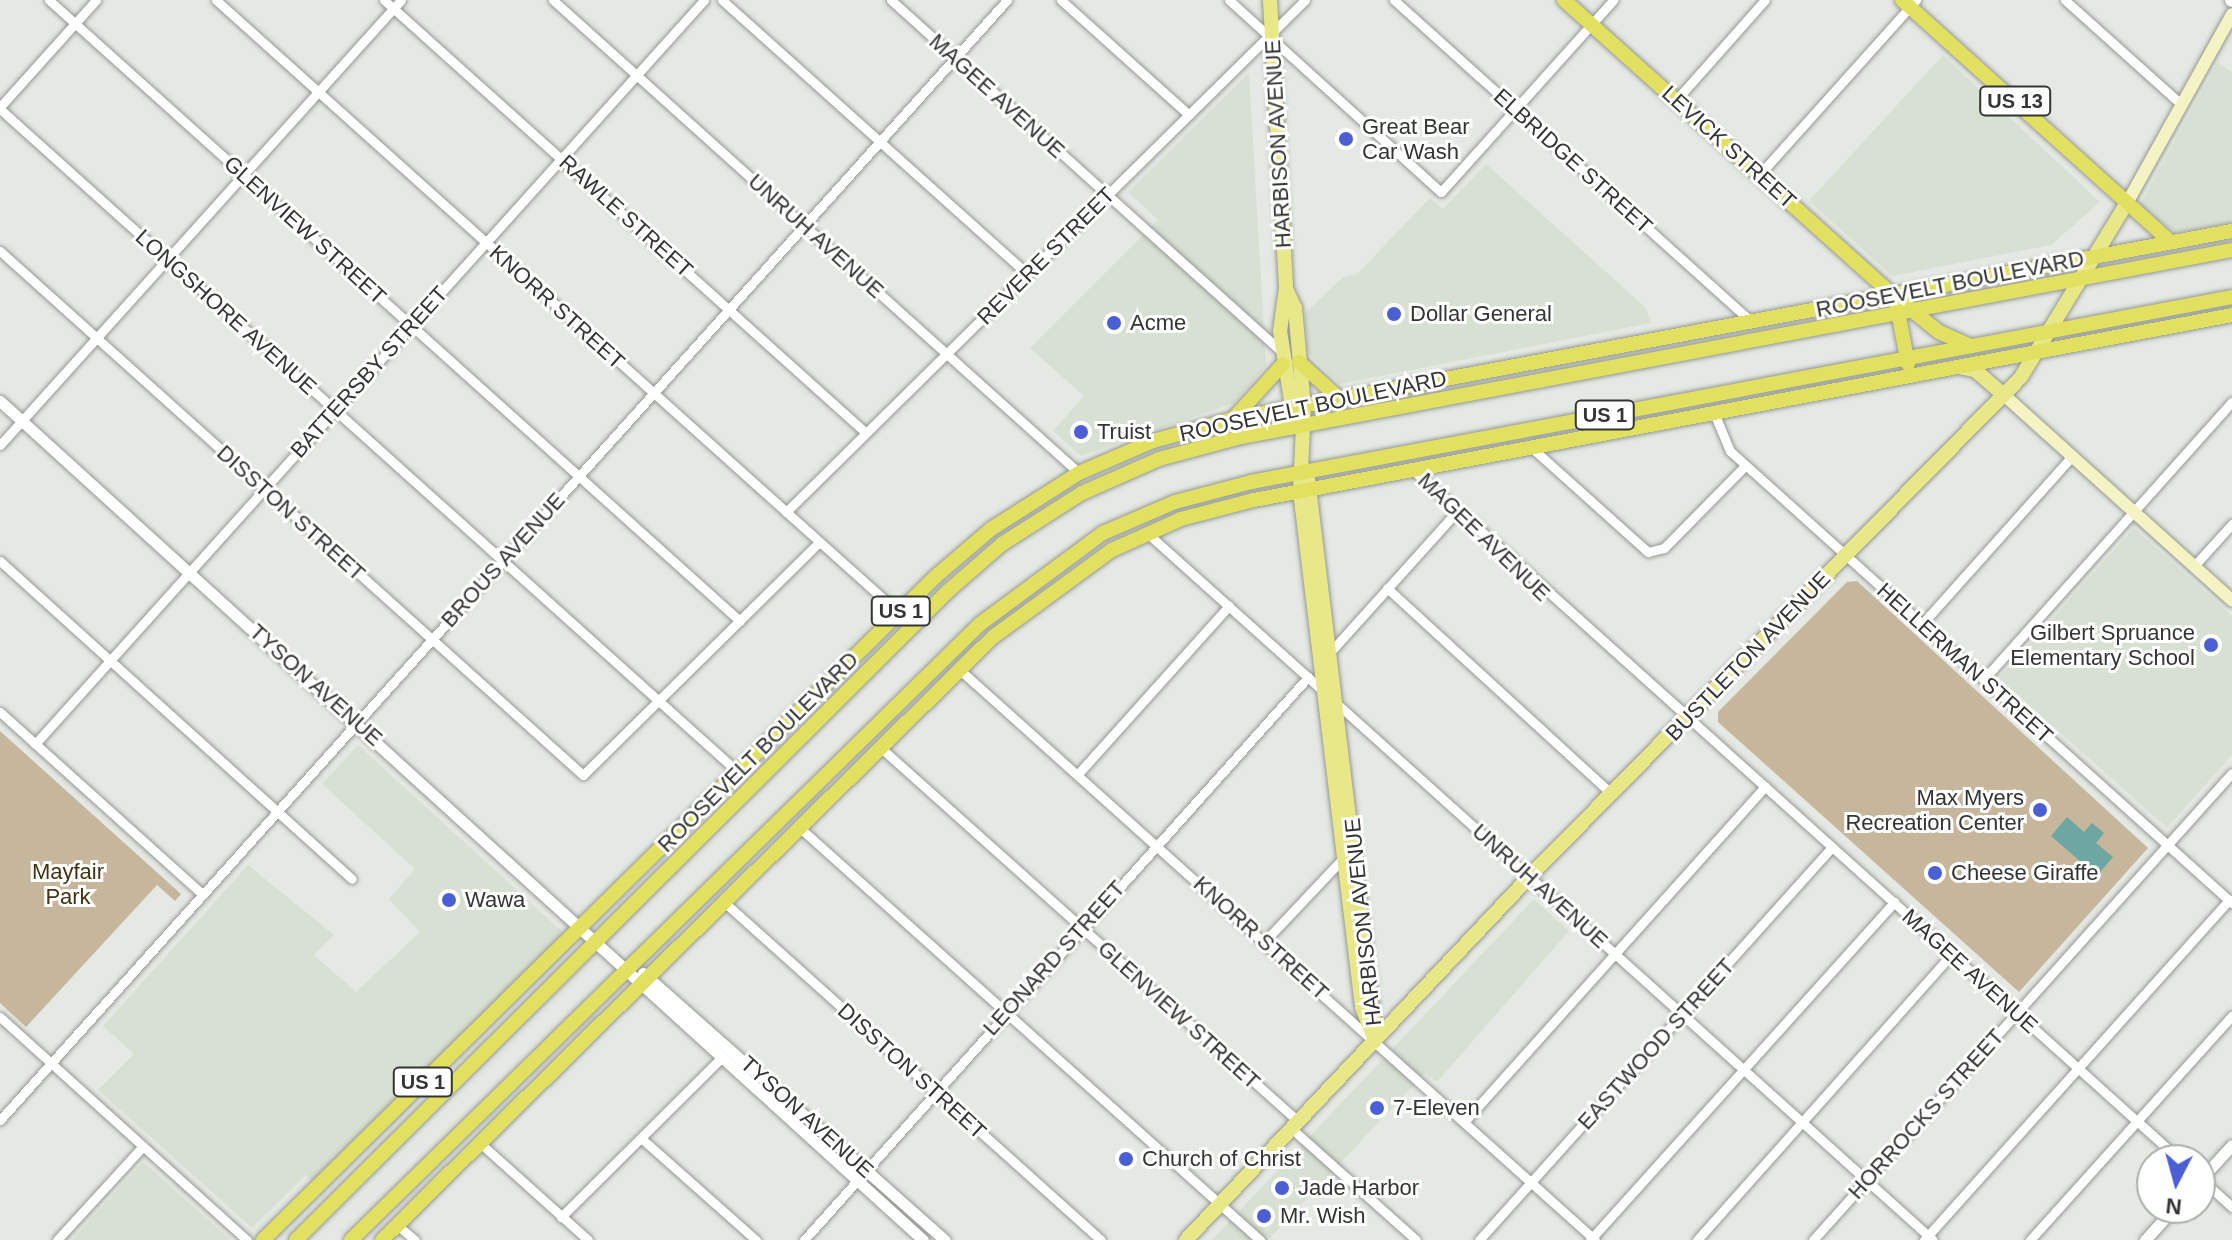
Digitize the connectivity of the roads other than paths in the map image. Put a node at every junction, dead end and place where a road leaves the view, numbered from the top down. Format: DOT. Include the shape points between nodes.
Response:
graph roads {
  1 [pos="49,0"];
  2 [pos="96,0"];
  3 [pos="216,0"];
  4 [pos="384,0"];
  5 [pos="553,0"];
  6 [pos="704,0"];
  7 [pos="722,0"];
  8 [pos="891,0"];
  9 [pos="1007,0"];
  10 [pos="1061,0"];
  11 [pos="1229,0"];
  12 [pos="1270,0"];
  13 [pos="1305,0"];
  14 [pos="1394,0"];
  15 [pos="1564,0"];
  16 [pos="1613,0"];
  17 [pos="1765,0"];
  18 [pos="2065,0"];
  19 [pos="1909,2"];
  20 [pos="397,4"];
  21 [pos="2232,14"];
  22 [pos="76,24"];
  23 [pos="1591,24"];
  24 [pos="1271,36"];
  25 [pos="955,58"];
  26 [pos="636,75"];
  27 [pos="318,92"];
  28 [pos="1677,99"];
  29 [pos="2182,105"];
  30 [pos="0,108"];
  31 [pos="1515,109"];
  32 [pos="1189,115"];
  33 [pos="879,142"];
  34 [pos="562,158"];
  35 [pos="1760,174"];
  36 [pos="244,175"];
  37 [pos="1108,195"];
  38 [pos="2127,203"];
  39 [pos="804,225"];
  40 [pos="2232,231"];
  41 [pos="486,242"];
  42 [pos="2171,242"];
  43 [pos="2232,250"];
  44 [pos="0,251"];
  45 [pos="2097,256"];
  46 [pos="168,260"];
  47 [pos="1027,274"];
  48 [pos="2084,278"];
  49 [pos="1286,289"];
  50 [pos="1893,295"];
  51 [pos="2232,297"];
  52 [pos="728,310"];
  53 [pos="1906,311"];
  54 [pos="2232,315"];
  55 [pos="1751,321"];
  56 [pos="411,325"];
  57 [pos="1718,327"];
  58 [pos="2053,330"];
  59 [pos="97,338"];
  60 [pos="1972,346"];
  61 [pos="2039,352"];
  62 [pos="947,354"];
  63 [pos="1282,358"];
  64 [pos="1907,358"];
  65 [pos="1643,361"];
  66 [pos="1299,362"];
  67 [pos="1959,367"];
  68 [pos="1911,376"];
  69 [pos="1421,384"];
  70 [pos="1503,387"];
  71 [pos="653,393"];
  72 [pos="2004,395"];
  73 [pos="1699,397"];
  74 [pos="1340,399"];
  75 [pos="0,401"];
  76 [pos="2232,402"];
  77 [pos="1304,406"];
  78 [pos="1288,409"];
  79 [pos="335,410"];
  80 [pos="1714,413"];
  81 [pos="1233,419"];
  82 [pos="23,421"];
  83 [pos="1298,426"];
  84 [pos="1633,428"];
  85 [pos="866,433"];
  86 [pos="0,445"];
  87 [pos="1532,448"];
  88 [pos="2072,456"];
  89 [pos="1745,466"];
  90 [pos="1413,470"];
  91 [pos="1304,472"];
  92 [pos="1079,473"];
  93 [pos="579,476"];
  94 [pos="264,489"];
  95 [pos="1307,490"];
  96 [pos="1458,510"];
  97 [pos="786,512"];
  98 [pos="2134,512"];
  99 [pos="2232,524"];
  100 [pos="1147,533"];
  101 [pos="819,542"];
  102 [pos="1846,556"];
  103 [pos="0,561"];
  104 [pos="503,561"];
  105 [pos="2194,566"];
  106 [pos="190,572"];
  107 [pos="1387,588"];
  108 [pos="2232,600"];
  109 [pos="1229,606"];
  110 [pos="899,613"];
  111 [pos="740,621"];
  112 [pos="1922,624"];
  113 [pos="432,639"];
  114 [pos="1333,649"];
  115 [pos="110,660"];
  116 [pos="960,670"];
  117 [pos="1308,677"];
  118 [pos="1984,679"];
  119 [pos="1324,692"];
  120 [pos="659,701"];
  121 [pos="1339,706"];
  122 [pos="0,712"];
  123 [pos="1689,718"];
  124 [pos="357,722"];
  125 [pos="35,744"];
  126 [pos="881,748"];
  127 [pos="738,772"];
  128 [pos="2232,773"];
  129 [pos="1078,774"];
  130 [pos="1765,786"];
  131 [pos="1613,795"];
  132 [pos="278,812"];
  133 [pos="800,828"];
  134 [pos="1156,844"];
  135 [pos="2167,845"];
  136 [pos="1832,847"];
  137 [pos="1350,850"];
  138 [pos="1529,877"];
  139 [pos="352,879"];
  140 [pos="203,895"];
  141 [pos="724,902"];
  142 [pos="1894,902"];
  143 [pos="2231,902"];
  144 [pos="583,925"];
  145 [pos="1080,927"];
  146 [pos="597,937"];
  147 [pos="1265,941"];
  148 [pos="1615,952"];
  149 [pos="1952,954"];
  150 [pos="631,968"];
  151 [pos="646,980"];
  152 [pos="1005,1012"];
  153 [pos="2017,1013"];
  154 [pos="1683,1015"];
  155 [pos="2232,1016"];
  156 [pos="0,1017"];
  157 [pos="1375,1041"];
  158 [pos="554,1044"];
  159 [pos="722,1057"];
  160 [pos="51,1062"];
  161 [pos="2079,1066"];
  162 [pos="1744,1070"];
  163 [pos="748,1072"];
  164 [pos="935,1091"];
  165 [pos="0,1120"];
  166 [pos="2137,1120"];
  167 [pos="1464,1122"];
  168 [pos="1803,1123"];
  169 [pos="1296,1125"];
  170 [pos="641,1138"];
  171 [pos="480,1143"];
  172 [pos="2163,1144"];
  173 [pos="2232,1145"];
  174 [pos="143,1146"];
  175 [pos="2216,1162"];
  176 [pos="864,1168"];
  177 [pos="855,1179"];
  178 [pos="1867,1180"];
  179 [pos="1531,1182"];
  180 [pos="2216,1193"];
  181 [pos="1220,1204"];
  182 [pos="2232,1207"];
  183 [pos="561,1217"];
  184 [pos="2160,1224"];
  185 [pos="397,1225"];
  186 [pos="298,1237"];
  187 [pos="1929,1238"];
  188 [pos="1592,1239"];
  189 [pos="57,1240"];
  190 [pos="247,1240"];
  191 [pos="263,1240"];
  192 [pos="351,1240"];
  193 [pos="382,1240"];
  194 [pos="415,1240"];
  195 [pos="588,1240"];
  196 [pos="756,1240"];
  197 [pos="804,1240"];
  198 [pos="923,1240"];
  199 [pos="945,1240"];
  200 [pos="1101,1240"];
  201 [pos="1186,1240"];
  202 [pos="1260,1240"];
  203 [pos="1416,1240"];
  204 [pos="1479,1240"];
  205 [pos="1697,1240"];
  206 [pos="1813,1240"];
  207 [pos="2030,1240"];
  208 [pos="2145,1240"];
  1 -- 22 [label="street, GLENVIEW STREET"];
  2 -- 22 [label="street"];
  3 -- 27 [label="street, KNORR STREET"];
  4 -- 20 [label="street, RAWLE STREET"];
  5 -- 26 [label="street, UNRUH AVENUE"];
  6 -- 26 [label="street, BATTERSBY STREET"];
  7 -- 33 [label="street"];
  8 -- 25 [label="street, MAGEE AVENUE"];
  9 -- 25 [label="street, BROUS AVENUE"];
  10 -- 32 [label="street"];
  11 -- 24 [label="street"];
  12 -- 24 [label="main road, HARBISON AVENUE"];
  13 -- 24 [label="street, REVERE STREET"];
  14 -- 31 [label="street, ELBRIDGE STREET"];
  15 -- 23 [label="highway, LEVICK STREET"];
  16 -- 23 [label="street"];
  17 -- 28 [label="street"];
  18 -- 29 [label="street"];
  19 -- 35 [label="street"];
  19 -- 38 [label="highway, US 13"];
  20 -- 27 [label="street"];
  20 -- 34 [label="street, RAWLE STREET"];
  21 -- 29 [label="main road, BUSTLETON AVENUE"];
  22 -- 30 [label="street"];
  22 -- 36 [label="street, GLENVIEW STREET"];
  23 -- 28 [label="highway, LEVICK STREET"];
  23 -- 31 [label="street"];
  24 -- 31 [label="street" via="1441,192"];
  24 -- 32 [label="street, REVERE STREET"];
  24 -- 49 [label="main road, HARBISON AVENUE"];
  25 -- 33 [label="street, BROUS AVENUE"];
  25 -- 37 [label="street, MAGEE AVENUE"];
  26 -- 34 [label="street, BATTERSBY STREET"];
  26 -- 39 [label="street, UNRUH AVENUE"];
  27 -- 36 [label="street"];
  27 -- 41 [label="street, KNORR STREET"];
  28 -- 35 [label="highway, LEVICK STREET"];
  29 -- 38 [label="main road, BUSTLETON AVENUE"];
  30 -- 46 [label="street, LONGSHORE AVENUE"];
  31 -- 55 [label="street, ELBRIDGE STREET"];
  32 -- 37 [label="street, REVERE STREET"];
  33 -- 39 [label="street, BROUS AVENUE"];
  33 -- 47 [label="street"];
  34 -- 41 [label="street, BATTERSBY STREET"];
  34 -- 52 [label="street, RAWLE STREET"];
  35 -- 50 [label="highway, LEVICK STREET"];
  36 -- 46 [label="street"];
  36 -- 56 [label="street, GLENVIEW STREET"];
  37 -- 47 [label="street, REVERE STREET"];
  37 -- 63 [label="street, MAGEE AVENUE"];
  38 -- 42 [label="highway, US 13"];
  38 -- 45 [label="main road, BUSTLETON AVENUE"];
  39 -- 52 [label="street, BROUS AVENUE"];
  39 -- 62 [label="street, UNRUH AVENUE"];
  40 -- 42 [label="highway, ROOSEVELT BOULEVARD / US 1"];
  41 -- 56 [label="street, BATTERSBY STREET"];
  41 -- 71 [label="street, KNORR STREET"];
  42 -- 45 [label="highway, ROOSEVELT BOULEVARD / US 1"];
  43 -- 48 [label="highway, ROOSEVELT BOULEVARD / US 1"];
  44 -- 59 [label="street, DISSTON STREET"];
  45 -- 48 [label="main road, BUSTLETON AVENUE"];
  45 -- 50 [label="highway, ROOSEVELT BOULEVARD / US 1"];
  46 -- 59 [label="street"];
  46 -- 79 [label="street, LONGSHORE AVENUE"];
  47 -- 62 [label="street, REVERE STREET"];
  48 -- 53 [label="highway, ROOSEVELT BOULEVARD / US 1"];
  48 -- 58 [label="main road, BUSTLETON AVENUE"];
  49 -- 63 [label="main road, HARBISON AVENUE"];
  49 -- 66 [label="main road, HARBISON AVENUE" via="1295,308"];
  50 -- 53 [label="highway, LEVICK STREET"];
  50 -- 55 [label="highway, ROOSEVELT BOULEVARD / US 1"];
  51 -- 58 [label="highway, US 1"];
  52 -- 71 [label="street, BROUS AVENUE"];
  52 -- 85 [label="street, RAWLE STREET"];
  53 -- 60 [label="highway"];
  53 -- 64 [label="highway, LEVICK STREET"];
  53 -- 65 [label="highway, ROOSEVELT BOULEVARD / US 1"];
  54 -- 61 [label="highway, US 1"];
  55 -- 57 [label="highway, ROOSEVELT BOULEVARD / US 1"];
  56 -- 79 [label="street, BATTERSBY STREET"];
  56 -- 93 [label="street, GLENVIEW STREET"];
  57 -- 65 [label="highway"];
  57 -- 69 [label="highway, ROOSEVELT BOULEVARD / US 1"];
  58 -- 60 [label="highway, US 1"];
  58 -- 61 [label="main road, BUSTLETON AVENUE"];
  59 -- 82 [label="street"];
  59 -- 94 [label="street, DISSTON STREET"];
  60 -- 64 [label="highway, US 1"];
  61 -- 67 [label="highway, US 1"];
  61 -- 72 [label="main road, BUSTLETON AVENUE"];
  62 -- 85 [label="street, REVERE STREET"];
  62 -- 92 [label="street, UNRUH AVENUE"];
  63 -- 78 [label="main road, HARBISON AVENUE"];
  63 -- 81 [label="highway"];
  64 -- 68 [label="highway, LEVICK STREET"];
  64 -- 73 [label="highway, US 1"];
  65 -- 70 [label="highway, ROOSEVELT BOULEVARD / US 1"];
  66 -- 74 [label="highway"];
  66 -- 77 [label="main road, HARBISON AVENUE"];
  67 -- 68 [label="highway, US 1"];
  67 -- 72 [label="main road" via="1975,370"];
  68 -- 80 [label="highway, US 1"];
  69 -- 70 [label="highway"];
  69 -- 74 [label="highway, ROOSEVELT BOULEVARD / US 1"];
  70 -- 83 [label="highway, ROOSEVELT BOULEVARD / US 1"];
  71 -- 93 [label="street, BROUS AVENUE"];
  71 -- 97 [label="street, KNORR STREET"];
  72 -- 88 [label="main road"];
  72 -- 102 [label="main road, BUSTLETON AVENUE"];
  73 -- 84 [label="highway"];
  73 -- 91 [label="highway, US 1"];
  74 -- 77 [label="highway, ROOSEVELT BOULEVARD / US 1"];
  75 -- 82 [label="street, TYSON AVENUE"];
  76 -- 98 [label="street"];
  77 -- 78 [label="highway, ROOSEVELT BOULEVARD / US 1"];
  77 -- 83 [label="main road, HARBISON AVENUE"];
  78 -- 81 [label="highway, ROOSEVELT BOULEVARD / US 1"];
  78 -- 83 [label="main road, HARBISON AVENUE"];
  79 -- 94 [label="street, BATTERSBY STREET"];
  79 -- 104 [label="street, LONGSHORE AVENUE"];
  80 -- 84 [label="highway, US 1"];
  80 -- 89 [label="street, HELLERMAN STREET" via="1721,441"];
  81 -- 92 [label="highway, ROOSEVELT BOULEVARD / US 1" via="1153,441"];
  82 -- 86 [label="street"];
  82 -- 106 [label="street, TYSON AVENUE"];
  83 -- 91 [label="main road, HARBISON AVENUE"];
  83 -- 146 [label="highway, ROOSEVELT BOULEVARD / US 1" via="1139,466 1002,544"];
  84 -- 87 [label="highway, US 1"];
  85 -- 97 [label="street, REVERE STREET"];
  87 -- 89 [label="street" via="1648,552 1664,548"];
  87 -- 90 [label="highway, US 1"];
  88 -- 98 [label="main road"];
  88 -- 112 [label="street"];
  89 -- 102 [label="street, HELLERMAN STREET"];
  90 -- 95 [label="highway, US 1"];
  90 -- 96 [label="street, MAGEE AVENUE"];
  91 -- 95 [label="main road, HARBISON AVENUE"];
  91 -- 150 [label="highway, US 1" via="1157,509 1031,580"];
  92 -- 110 [label="highway, ROOSEVELT BOULEVARD / US 1" via="991,529"];
  93 -- 104 [label="street, BROUS AVENUE"];
  93 -- 111 [label="street, GLENVIEW STREET"];
  94 -- 106 [label="street, BATTERSBY STREET"];
  94 -- 113 [label="street, DISSTON STREET"];
  95 -- 100 [label="highway, US 1"];
  95 -- 114 [label="main road, HARBISON AVENUE"];
  95 -- 119 [label="main road, HARBISON AVENUE"];
  96 -- 107 [label="street"];
  96 -- 123 [label="street, MAGEE AVENUE"];
  97 -- 101 [label="street, KNORR STREET"];
  98 -- 105 [label="main road"];
  98 -- 118 [label="street"];
  99 -- 105 [label="street"];
  100 -- 109 [label="street, UNRUH AVENUE"];
  100 -- 116 [label="highway, US 1" via="1042,595"];
  101 -- 110 [label="street, KNORR STREET"];
  101 -- 111 [label="street"];
  102 -- 112 [label="street, HELLERMAN STREET"];
  102 -- 123 [label="main road, BUSTLETON AVENUE"];
  103 -- 115 [label="street"];
  104 -- 113 [label="street, BROUS AVENUE"];
  104 -- 120 [label="street, LONGSHORE AVENUE"];
  105 -- 108 [label="main road"];
  106 -- 115 [label="street, BATTERSBY STREET"];
  106 -- 124 [label="street, TYSON AVENUE"];
  107 -- 114 [label="street"];
  107 -- 131 [label="street"];
  109 -- 117 [label="street, UNRUH AVENUE"];
  109 -- 129 [label="street"];
  110 -- 127 [label="highway, ROOSEVELT BOULEVARD / US 1"];
  111 -- 120 [label="street"];
  112 -- 118 [label="street, HELLERMAN STREET"];
  113 -- 120 [label="street, DISSTON STREET" via="583,775"];
  113 -- 124 [label="street, BROUS AVENUE"];
  114 -- 121 [label="main road, HARBISON AVENUE"];
  115 -- 125 [label="street, BATTERSBY STREET"];
  115 -- 132 [label="street"];
  116 -- 126 [label="highway, US 1"];
  116 -- 129 [label="street, KNORR STREET"];
  117 -- 119 [label="street, UNRUH AVENUE"];
  117 -- 134 [label="street, LEONARD STREET"];
  118 -- 135 [label="street, HELLERMAN STREET"];
  119 -- 121 [label="street, UNRUH AVENUE"];
  119 -- 137 [label="main road, HARBISON AVENUE"];
  120 -- 127 [label="street, LONGSHORE AVENUE"];
  121 -- 137 [label="main road, HARBISON AVENUE"];
  121 -- 138 [label="street, UNRUH AVENUE"];
  122 -- 125 [label="street"];
  123 -- 130 [label="street, MAGEE AVENUE"];
  123 -- 131 [label="main road, BUSTLETON AVENUE"];
  124 -- 132 [label="street, BROUS AVENUE"];
  124 -- 144 [label="street, TYSON AVENUE"];
  125 -- 140 [label="street"];
  126 -- 133 [label="highway, US 1"];
  126 -- 145 [label="street, GLENVIEW STREET"];
  127 -- 144 [label="highway, ROOSEVELT BOULEVARD / US 1"];
  128 -- 135 [label="street, HORROCKS STREET"];
  129 -- 134 [label="street, KNORR STREET"];
  130 -- 136 [label="street, MAGEE AVENUE"];
  130 -- 148 [label="street"];
  131 -- 138 [label="main road, BUSTLETON AVENUE"];
  132 -- 139 [label="street"];
  132 -- 140 [label="street, BROUS AVENUE"];
  133 -- 141 [label="highway, US 1"];
  133 -- 152 [label="street"];
  134 -- 145 [label="street, LEONARD STREET"];
  134 -- 147 [label="street, KNORR STREET"];
  135 -- 143 [label="street, HELLERMAN STREET"];
  135 -- 153 [label="street, HORROCKS STREET"];
  136 -- 142 [label="street, MAGEE AVENUE"];
  136 -- 154 [label="street, EASTWOOD STREET"];
  137 -- 147 [label="street"];
  137 -- 157 [label="main road, HARBISON AVENUE"];
  138 -- 148 [label="street, UNRUH AVENUE"];
  138 -- 157 [label="main road, BUSTLETON AVENUE"];
  140 -- 160 [label="street, BROUS AVENUE"];
  141 -- 151 [label="highway, US 1"];
  141 -- 164 [label="street, DISSTON STREET"];
  142 -- 149 [label="street, MAGEE AVENUE"];
  142 -- 162 [label="street"];
  143 -- 161 [label="street"];
  144 -- 146 [label="street, TYSON AVENUE"];
  144 -- 191 [label="highway, ROOSEVELT BOULEVARD / US 1"];
  145 -- 152 [label="street, LEONARD STREET"];
  145 -- 169 [label="street, GLENVIEW STREET"];
  146 -- 150 [label="street, TYSON AVENUE"];
  146 -- 186 [label="highway, ROOSEVELT BOULEVARD / US 1"];
  147 -- 157 [label="street, KNORR STREET"];
  148 -- 154 [label="street, UNRUH AVENUE"];
  148 -- 167 [label="street"];
  149 -- 153 [label="street, MAGEE AVENUE"];
  149 -- 168 [label="street"];
  150 -- 151 [label="street, TYSON AVENUE"];
  150 -- 158 [label="highway, US 1"];
  151 -- 159 [label="street, TYSON AVENUE"];
  151 -- 163 [label="street, TYSON AVENUE"];
  151 -- 171 [label="highway, US 1"];
  152 -- 164 [label="street, LEONARD STREET"];
  152 -- 181 [label="street"];
  153 -- 161 [label="street, MAGEE AVENUE"];
  153 -- 178 [label="street, HORROCKS STREET"];
  154 -- 162 [label="street, UNRUH AVENUE"];
  154 -- 179 [label="street, EASTWOOD STREET"];
  155 -- 166 [label="street"];
  156 -- 160 [label="street"];
  157 -- 167 [label="street, KNORR STREET"];
  157 -- 169 [label="main road, BUSTLETON AVENUE"];
  158 -- 171 [label="highway"];
  158 -- 192 [label="highway, US 1"];
  159 -- 163 [label="street, TYSON AVENUE"];
  159 -- 170 [label="street"];
  160 -- 165 [label="street, BROUS AVENUE"];
  160 -- 174 [label="street"];
  161 -- 166 [label="street, MAGEE AVENUE"];
  161 -- 187 [label="street"];
  162 -- 168 [label="street, UNRUH AVENUE"];
  162 -- 188 [label="street"];
  163 -- 176 [label="street, TYSON AVENUE"];
  163 -- 177 [label="street, TYSON AVENUE"];
  164 -- 176 [label="street, LEONARD STREET"];
  164 -- 200 [label="street, DISSTON STREET"];
  166 -- 172 [label="street, MAGEE AVENUE"];
  166 -- 207 [label="street"];
  167 -- 179 [label="street, KNORR STREET"];
  168 -- 178 [label="street, UNRUH AVENUE"];
  168 -- 205 [label="street"];
  169 -- 181 [label="main road, BUSTLETON AVENUE"];
  169 -- 203 [label="street, GLENVIEW STREET"];
  170 -- 183 [label="street"];
  170 -- 196 [label="street"];
  171 -- 183 [label="street"];
  171 -- 185 [label="highway, US 1"];
  173 -- 175 [label="street"];
  174 -- 189 [label="street"];
  174 -- 190 [label="street"];
  176 -- 177 [label="street, LEONARD STREET"];
  176 -- 199 [label="street, TYSON AVENUE"];
  177 -- 197 [label="street, LEONARD STREET"];
  177 -- 198 [label="street, TYSON AVENUE"];
  178 -- 187 [label="street, UNRUH AVENUE"];
  178 -- 206 [label="street, HORROCKS STREET"];
  179 -- 188 [label="street, KNORR STREET"];
  179 -- 204 [label="street, EASTWOOD STREET"];
  180 -- 182 [label="street"];
  181 -- 201 [label="main road, BUSTLETON AVENUE"];
  181 -- 202 [label="street"];
  183 -- 195 [label="street"];
  184 -- 208 [label="street"];
  185 -- 193 [label="highway, US 1"];
  185 -- 194 [label="street"];
}
